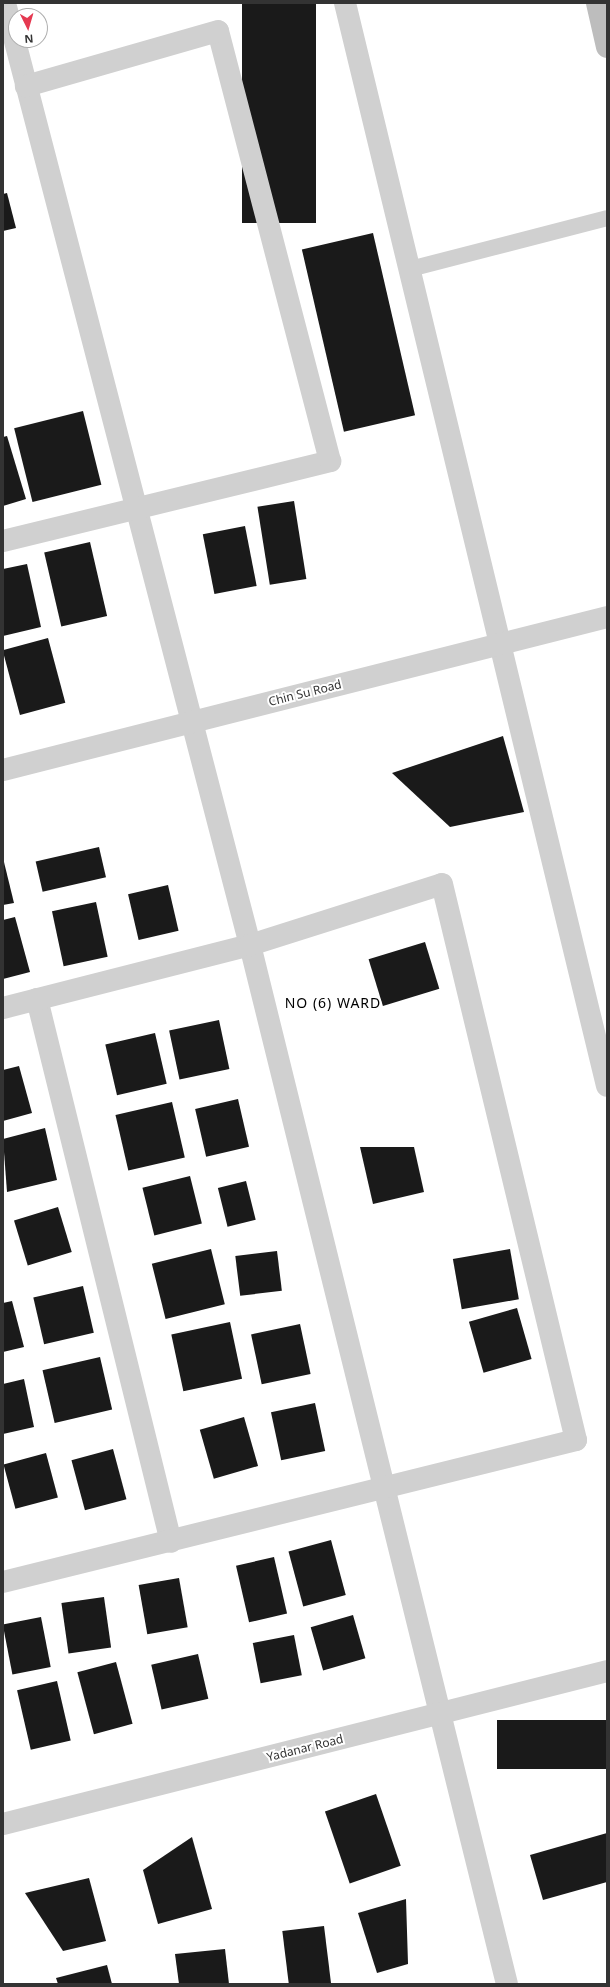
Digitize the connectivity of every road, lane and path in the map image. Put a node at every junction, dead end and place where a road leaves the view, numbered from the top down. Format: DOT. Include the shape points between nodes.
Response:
graph roads {
  1 [pos="5,3"];
  2 [pos="345,3"];
  3 [pos="597,3"];
  4 [pos="607,47"];
  5 [pos="26,86"];
  6 [pos="607,218"];
  7 [pos="410,269"];
  8 [pos="136,509"];
  9 [pos="3,540"];
  10 [pos="607,617"];
  11 [pos="500,644"];
  12 [pos="192,722"];
  13 [pos="3,770"];
  14 [pos="250,945"];
  15 [pos="37,999"];
  16 [pos="3,1008"];
  17 [pos="607,1086"];
  18 [pos="386,1490"];
  19 [pos="171,1542"];
  20 [pos="3,1582"];
  21 [pos="607,1671"];
  22 [pos="442,1714"];
  23 [pos="3,1824"];
  24 [pos="507,1984"];
  1 -- 5 [label="street"];
  2 -- 7 [label="street"];
  3 -- 4 [label="main road"];
  5 -- 8 [label="street"];
  5 -- 8 [label="street" via="218,31 330,461"];
  6 -- 7 [label="lane"];
  7 -- 11 [label="street"];
  8 -- 9 [label="street"];
  8 -- 12 [label="street"];
  10 -- 11 [label="street, Chin Su Road"];
  11 -- 12 [label="street, Chin Su Road"];
  11 -- 17 [label="street"];
  12 -- 13 [label="street, Chin Su Road"];
  12 -- 14 [label="street"];
  14 -- 15 [label="street"];
  14 -- 18 [label="street"];
  14 -- 18 [label="street" via="442,884 576,1440"];
  15 -- 16 [label="street"];
  15 -- 19 [label="street"];
  18 -- 19 [label="street"];
  18 -- 22 [label="street"];
  19 -- 20 [label="street"];
  21 -- 22 [label="street, Yadanar Road"];
  22 -- 23 [label="street, Yadanar Road"];
  22 -- 24 [label="street"];
}
